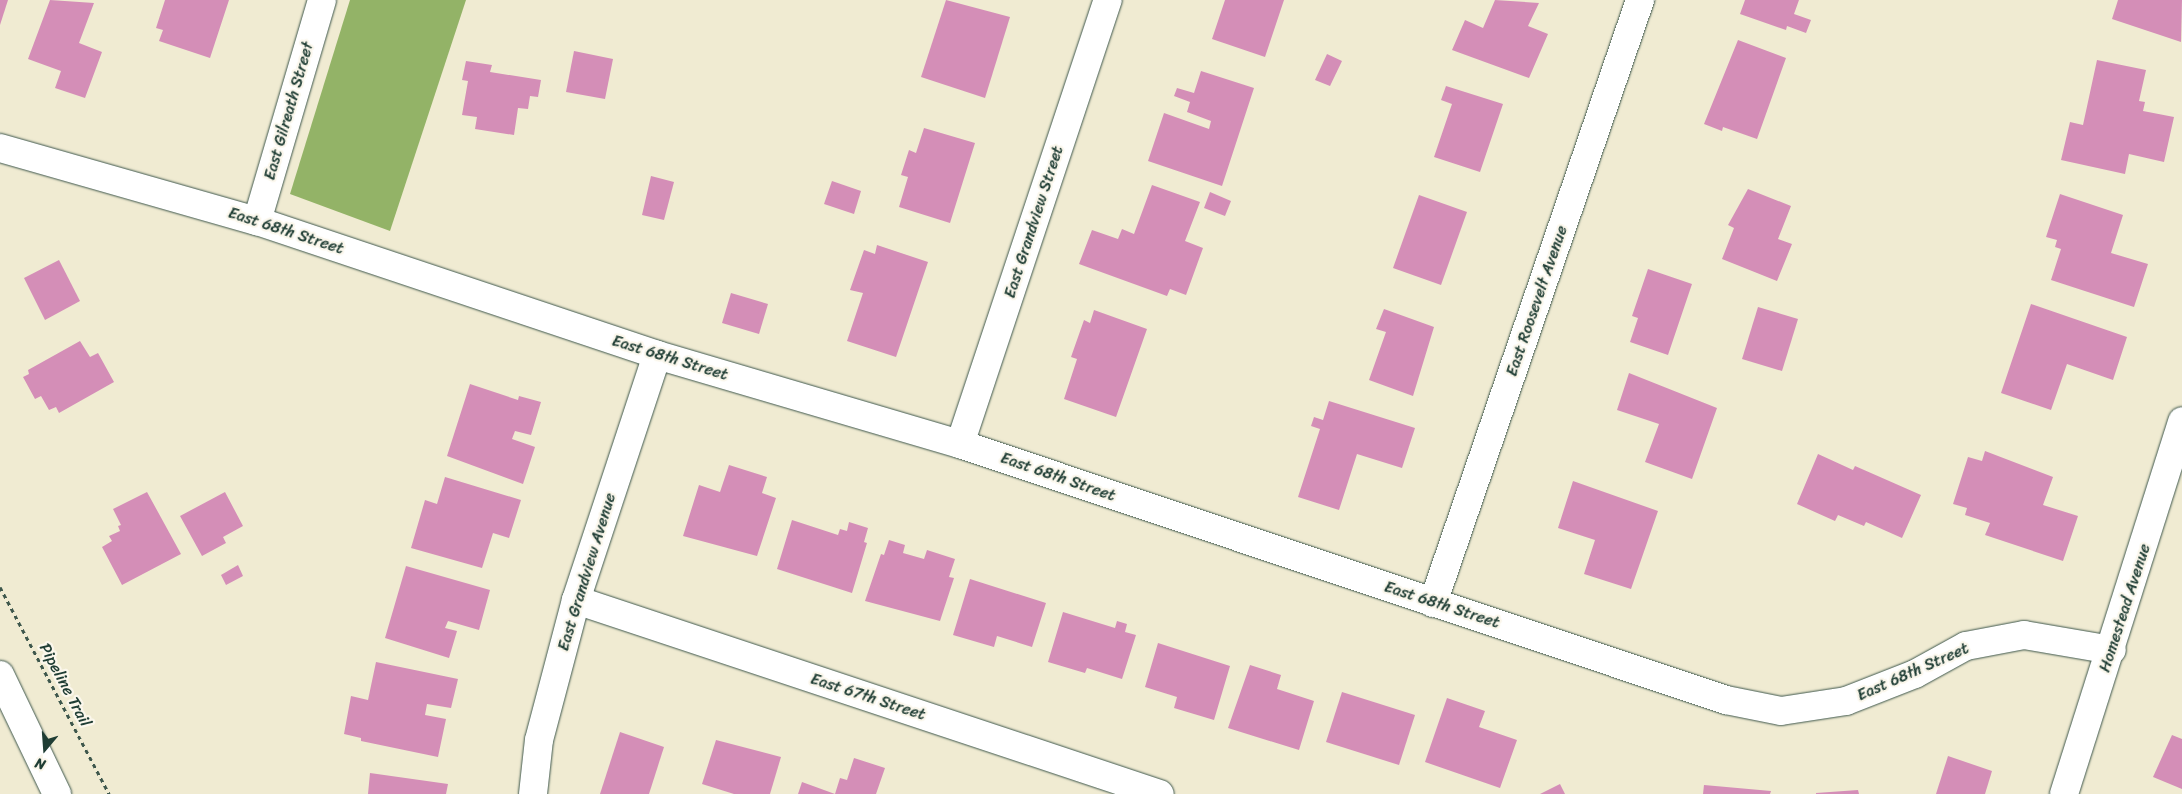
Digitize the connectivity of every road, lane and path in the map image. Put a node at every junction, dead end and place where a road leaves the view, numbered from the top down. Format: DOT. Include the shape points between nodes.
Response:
graph roads {
  1 [pos="322,0"];
  2 [pos="1108,0"];
  3 [pos="1640,0"];
  4 [pos="0,148"];
  5 [pos="257,221"];
  6 [pos="657,355"];
  7 [pos="2182,421"];
  8 [pos="960,444"];
  9 [pos="0,587"];
  10 [pos="576,600"];
  11 [pos="1433,602"];
  12 [pos="2112,650"];
  13 [pos="0,674"];
  14 [pos="57,794"];
  15 [pos="109,794"];
  16 [pos="533,794"];
  17 [pos="1160,794"];
  18 [pos="2064,794"];
  1 -- 5 [label="street, East Gilreath Street"];
  2 -- 8 [label="street, East Grandview Street"];
  3 -- 11 [label="street, East Roosevelt Avenue"];
  4 -- 5 [label="street, East 68th Street"];
  5 -- 6 [label="street, East 68th Street"];
  6 -- 8 [label="street, East 68th Street"];
  6 -- 10 [label="street, East Grandview Avenue"];
  7 -- 12 [label="street, Homestead Avenue"];
  8 -- 11 [label="street, East 68th Street"];
  9 -- 15 [label="path, Pipeline Trail"];
  10 -- 16 [label="street, East Grandview Avenue" via="539,740"];
  10 -- 17 [label="street, East 67th Street"];
  11 -- 12 [label="street, East 68th Street" via="1726,700 1781,711 1846,701 1915,674 1966,646 2024,635"];
  12 -- 18 [label="street, Homestead Avenue"];
  13 -- 14 [label="street"];
}
